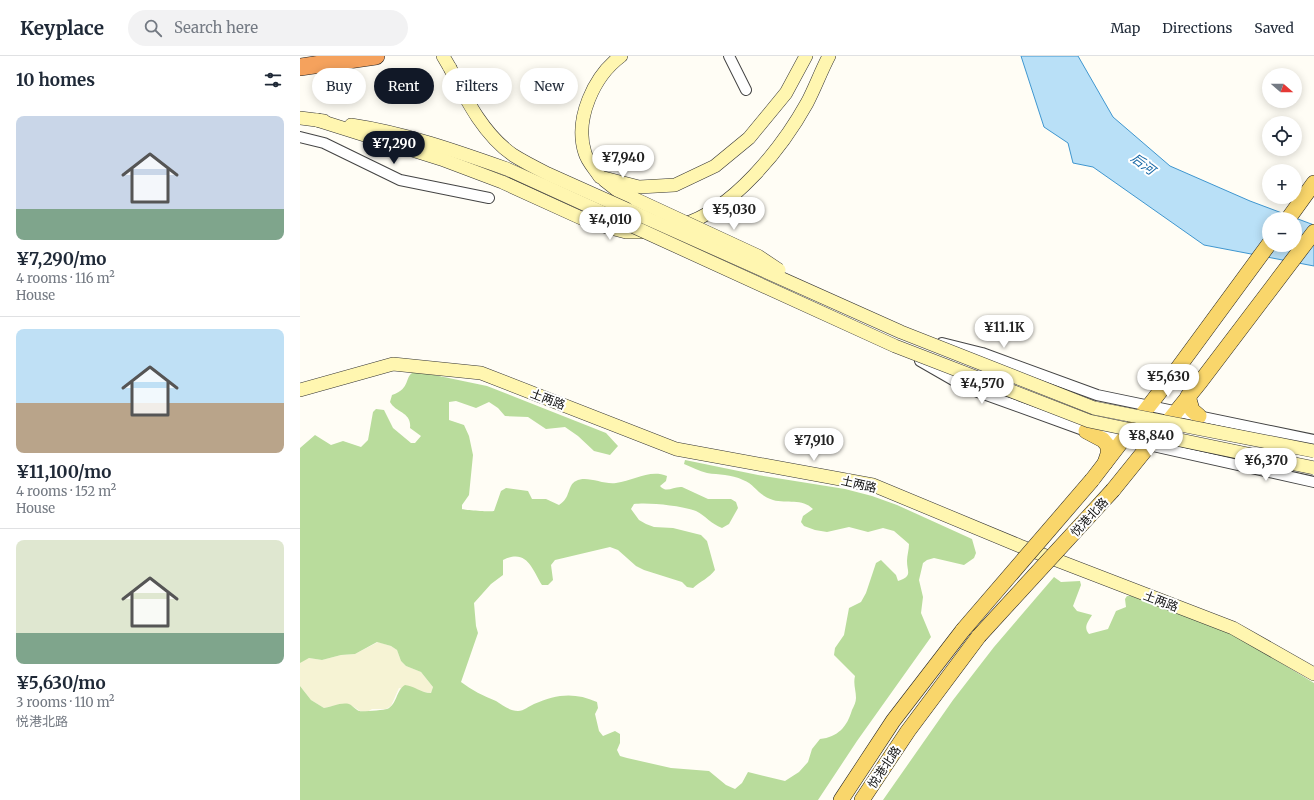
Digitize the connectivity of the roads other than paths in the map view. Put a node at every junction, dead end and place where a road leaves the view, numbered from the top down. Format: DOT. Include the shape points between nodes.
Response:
graph roads {
  1 [pos="376,56"];
  2 [pos="442,56"];
  3 [pos="620,56"];
  4 [pos="729,56"];
  5 [pos="806,56"];
  6 [pos="829,56"];
  7 [pos="300,68"];
  8 [pos="746,90"];
  9 [pos="300,118"];
  10 [pos="316,120"];
  11 [pos="300,137"];
  12 [pos="600,176"];
  13 [pos="1314,183"];
  14 [pos="489,198"];
  15 [pos="1293,212"];
  16 [pos="1314,232"];
  17 [pos="1263,252"];
  18 [pos="816,293"];
  19 [pos="901,332"];
  20 [pos="895,346"];
  21 [pos="300,390"];
  22 [pos="1188,396"];
  23 [pos="1149,406"];
  24 [pos="1176,411"];
  25 [pos="1199,416"];
  26 [pos="1086,431"];
  27 [pos="1122,440"];
  28 [pos="1314,440"];
  29 [pos="1149,445"];
  30 [pos="1314,452"];
  31 [pos="1104,463"];
  32 [pos="1314,468"];
  33 [pos="1314,482"];
  34 [pos="1311,671"];
  35 [pos="841,800"];
  36 [pos="862,800"];
  1 -- 7 [label="highway"];
  2 -- 18 [label="main road, bridge" via="485,128 512,154 548,174"];
  3 -- 12 [label="main road" via="599,77 587,105 582,131 585,154"];
  4 -- 8 [label="street"];
  5 -- 12 [label="main road" via="786,93 749,138 715,166 675,185 639,187"];
  6 -- 10 [label="main road, bridge" via="798,116 773,152 738,191 696,221 662,231 626,232 592,223 502,182 440,159"];
  9 -- 10 [label="main road"];
  10 -- 20 [label="main road, bridge" via="384,130 446,147 507,169"];
  11 -- 14 [label="street" via="324,143 400,180"];
  12 -- 18 [label="main road, bridge" via="618,191 758,256"];
  13 -- 15 [label="main road"];
  16 -- 22 [label="main road, 悦港北路"];
  17 -- 23 [label="main road, 悦港北路"];
  18 -- 19 [label="main road, bridge"];
  19 -- 23 [label="street, bridge" via="982,353 1097,395"];
  19 -- 30 [label="main road, bridge" via="1094,408"];
  20 -- 26 [label="street, bridge" via="968,388"];
  20 -- 32 [label="main road, bridge" via="1088,421"];
  21 -- 34 [label="main road, 土两路" via="393,364 481,373 676,449 873,486 1233,628"];
  22 -- 24 [label="main road, 悦港北路"];
  22 -- 25 [label="main road" via="1192,410"];
  23 -- 24 [label="street"];
  23 -- 27 [label="main road, 悦港北路"];
  24 -- 25 [label="street"];
  24 -- 29 [label="main road, 悦港北路"];
  25 -- 28 [label="street"];
  26 -- 27 [label="street"];
  26 -- 31 [label="main road" via="1103,440 1108,446"];
  27 -- 29 [label="street"];
  27 -- 31 [label="main road, 悦港北路"];
  29 -- 33 [label="street"];
  29 -- 36 [label="main road, 悦港北路, bridge" via="1113,490 979,636 908,731"];
  31 -- 35 [label="main road, 悦港北路, bridge" via="963,630 893,721"];
}
